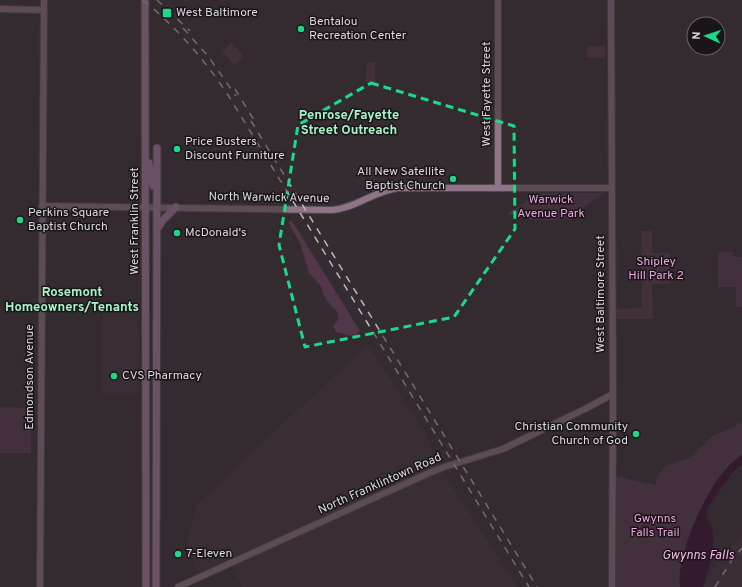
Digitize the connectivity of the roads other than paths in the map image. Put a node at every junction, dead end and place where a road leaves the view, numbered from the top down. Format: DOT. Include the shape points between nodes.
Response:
graph roads {
  1 [pos="44,0"];
  2 [pos="145,0"];
  3 [pos="498,0"];
  4 [pos="611,0"];
  5 [pos="0,9"];
  6 [pos="44,10"];
  7 [pos="157,148"];
  8 [pos="146,155"];
  9 [pos="498,188"];
  10 [pos="612,188"];
  11 [pos="42,206"];
  12 [pos="146,207"];
  13 [pos="156,207"];
  14 [pos="176,207"];
  15 [pos="156,230"];
  16 [pos="613,394"];
  17 [pos="40,587"];
  18 [pos="146,587"];
  19 [pos="156,587"];
  20 [pos="178,587"];
  21 [pos="612,587"];
  1 -- 6 [label="street, Edmondson Avenue"];
  2 -- 8 [label="main road, West Franklin Street"];
  3 -- 9 [label="street, West Fayette Street"];
  4 -- 10 [label="street, West Baltimore Street"];
  5 -- 6 [label="street"];
  6 -- 11 [label="street, Edmondson Avenue"];
  7 -- 13 [label="main road, West Franklin Street"];
  8 -- 12 [label="main road, West Franklin Street"];
  8 -- 13 [label="main road"];
  9 -- 10 [label="street, North Warwick Avenue"];
  9 -- 14 [label="street, North Warwick Avenue" via="398,188 384,190 347,207 332,210"];
  10 -- 16 [label="street, West Baltimore Street"];
  11 -- 12 [label="street, North Warwick Avenue"];
  11 -- 17 [label="street, Edmondson Avenue"];
  12 -- 13 [label="street, North Warwick Avenue"];
  12 -- 18 [label="main road, West Franklin Street"];
  13 -- 14 [label="street, North Warwick Avenue"];
  13 -- 15 [label="main road, West Franklin Street"];
  14 -- 15 [label="main road"];
  15 -- 19 [label="main road, West Franklin Street"];
  16 -- 20 [label="street, North Franklintown Road" via="503,449 429,473"];
  16 -- 21 [label="street, West Baltimore Street"];
}
